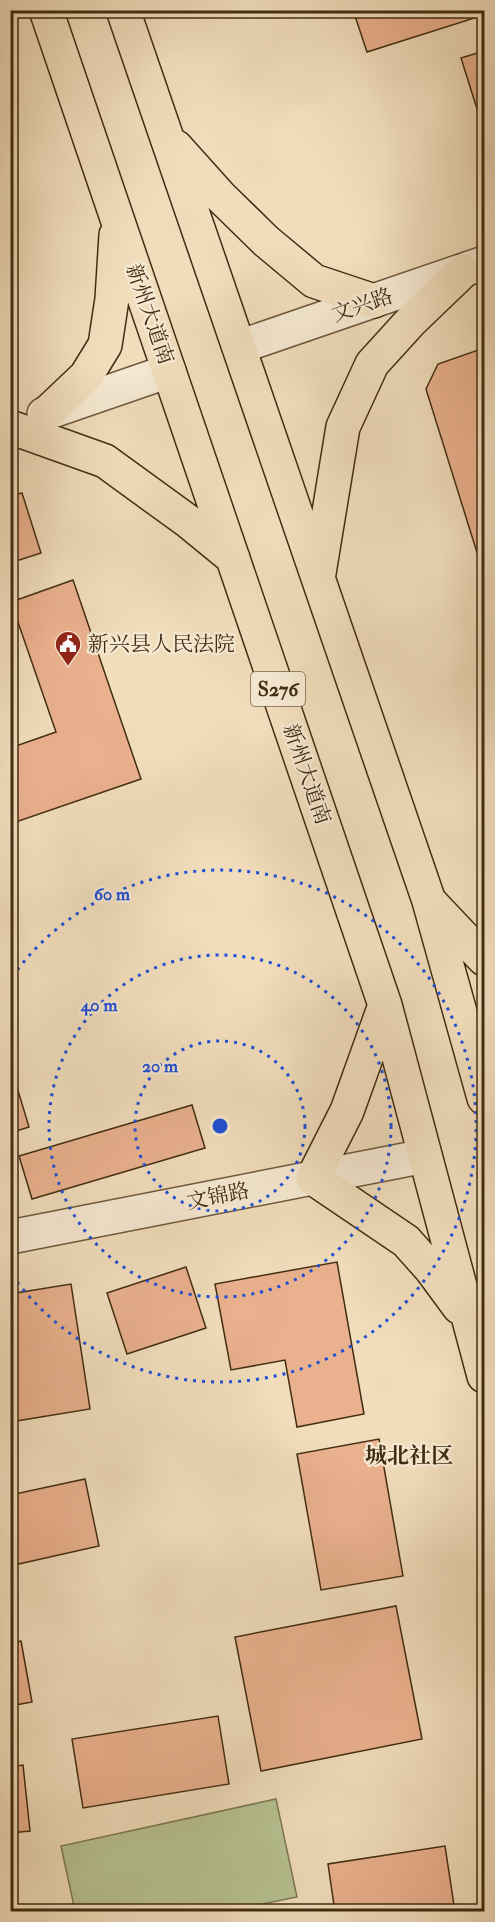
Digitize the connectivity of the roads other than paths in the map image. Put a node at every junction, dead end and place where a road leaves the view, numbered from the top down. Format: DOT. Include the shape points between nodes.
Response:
graph roads {
  1 [pos="46,10"];
  2 [pos="123,10"];
  3 [pos="167,137"];
  4 [pos="117,218"];
  5 [pos="474,267"];
  6 [pos="374,301"];
  7 [pos="239,347"];
  8 [pos="169,371"];
  9 [pos="46,413"];
  10 [pos="10,426"];
  11 [pos="233,558"];
  12 [pos="318,578"];
  13 [pos="429,901"];
  14 [pos="484,960"];
  15 [pos="385,1005"];
  16 [pos="484,1098"];
  17 [pos="425,1156"];
  18 [pos="313,1178"];
  19 [pos="10,1237"];
  20 [pos="470,1323"];
  21 [pos="484,1376"];
  1 -- 4 [label="main road, 新州大道南 / S276"];
  2 -- 3 [label="main road"];
  3 -- 6 [label="main road" via="266,242 314,281"];
  3 -- 7 [label="main road"];
  4 -- 8 [label="main road, 新州大道南 / S276"];
  4 -- 9 [label="main road" via="105,345 86,376"];
  5 -- 6 [label="street, 文兴路"];
  5 -- 12 [label="main road" via="412,320 372,364 343,427"];
  6 -- 7 [label="street, 文兴路"];
  7 -- 12 [label="main road"];
  8 -- 9 [label="street"];
  8 -- 11 [label="main road, 新州大道南 / S276"];
  9 -- 10 [label="street"];
  10 -- 11 [label="main road" via="105,461"];
  11 -- 15 [label="main road, 新州大道南 / S276"];
  12 -- 13 [label="main road"];
  13 -- 14 [label="main road"];
  13 -- 16 [label="main road"];
  15 -- 17 [label="main road, 新州大道南 / S276"];
  15 -- 18 [label="main road" via="347,1111"];
  17 -- 18 [label="street, 文锦路"];
  17 -- 20 [label="main road, 新州大道南 / S276"];
  18 -- 19 [label="street, 文锦路"];
  18 -- 20 [label="main road" via="406,1241"];
  20 -- 21 [label="main road, 新州大道南 / S276"];
}
